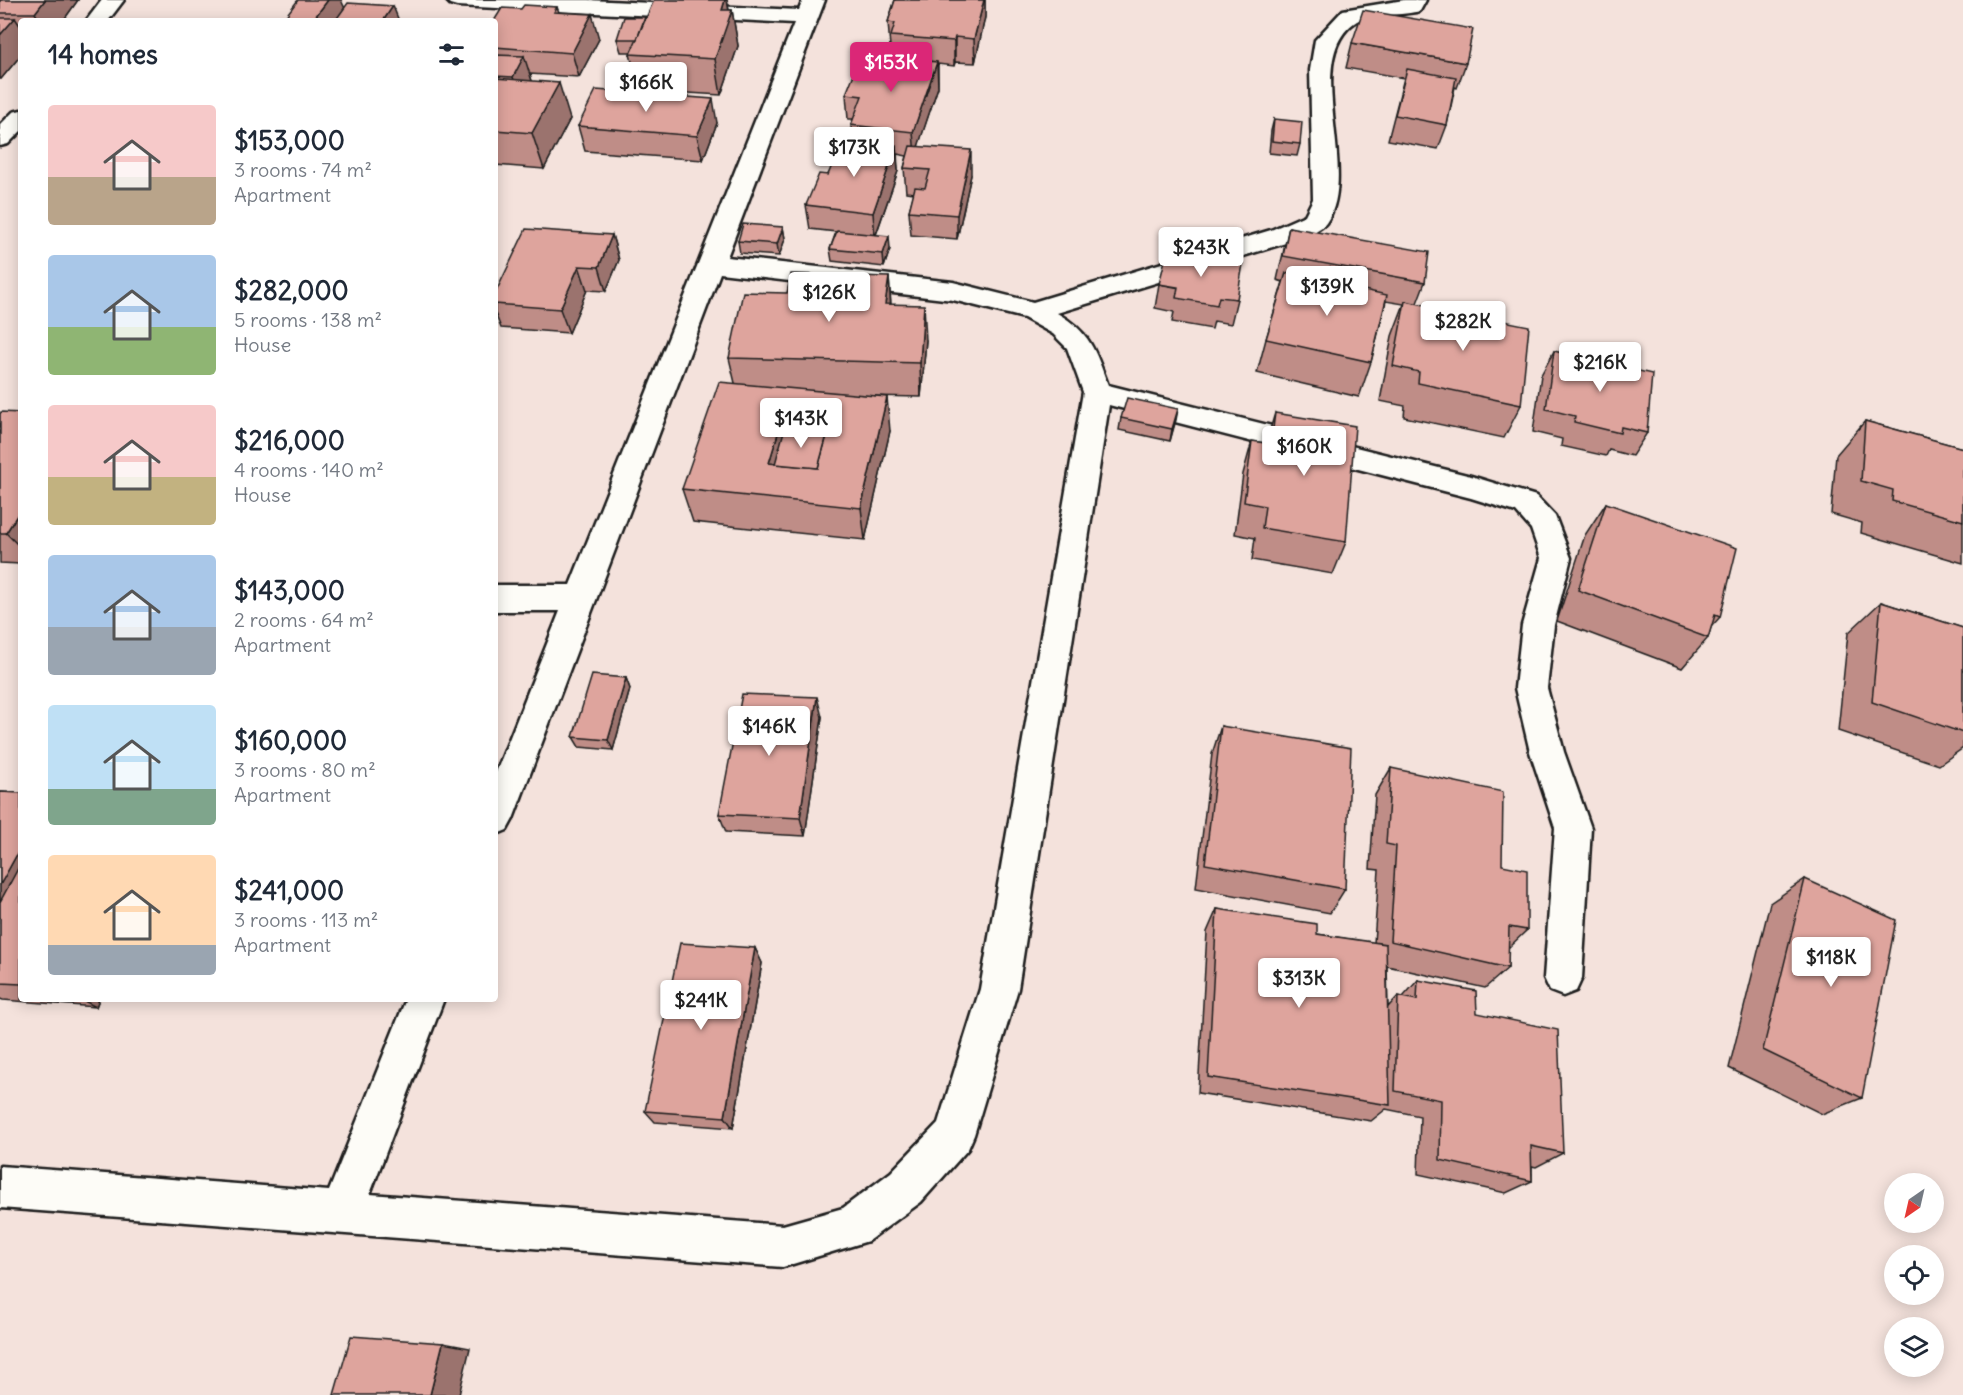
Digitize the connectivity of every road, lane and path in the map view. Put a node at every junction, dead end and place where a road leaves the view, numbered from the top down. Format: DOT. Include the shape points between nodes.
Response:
graph roads {
  1 [pos="113,0"];
  2 [pos="457,0"];
  3 [pos="1415,0"];
  4 [pos="811,9"];
  5 [pos="99,18"];
  6 [pos="18,120"];
  7 [pos="0,138"];
  8 [pos="711,264"];
  9 [pos="1033,311"];
  10 [pos="1097,392"];
  11 [pos="498,598"];
  12 [pos="581,598"];
  13 [pos="498,811"];
  14 [pos="1563,978"];
  15 [pos="424,1002"];
  16 [pos="0,1187"];
  17 [pos="341,1214"];
  1 -- 5 [label="street"];
  2 -- 4 [label="street"];
  3 -- 9 [label="street" via="1413,7 1351,15 1326,40 1321,70 1325,199 1315,220 1280,236"];
  4 -- 8 [label="street"];
  6 -- 7 [label="street"];
  8 -- 9 [label="street" via="953,291"];
  8 -- 12 [label="street"];
  9 -- 10 [label="street" via="1062,328 1079,344"];
  10 -- 14 [label="street" via="1471,487 1526,504 1544,524 1556,558 1538,625 1531,688 1547,752 1573,828"];
  10 -- 17 [label="street" via="999,989 954,1135 906,1187 853,1226 783,1246"];
  11 -- 12 [label="street"];
  12 -- 13 [label="street"];
  15 -- 17 [label="street"];
  16 -- 17 [label="street"];
}
